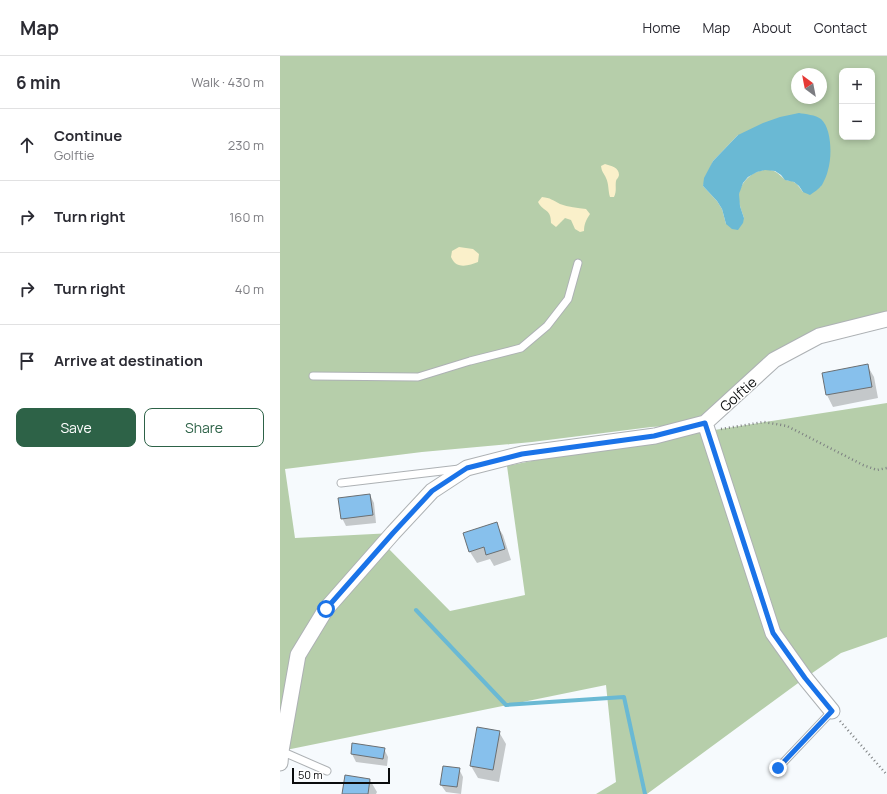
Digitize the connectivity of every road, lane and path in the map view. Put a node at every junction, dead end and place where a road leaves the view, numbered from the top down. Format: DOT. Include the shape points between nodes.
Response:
graph roads {
  1 [pos="578,263"];
  2 [pos="887,319"];
  3 [pos="313,376"];
  4 [pos="707,427"];
  5 [pos="467,468"];
  6 [pos="887,468"];
  7 [pos="341,483"];
  8 [pos="832,711"];
  9 [pos="280,755"];
  10 [pos="778,768"];
  11 [pos="328,771"];
  12 [pos="887,775"];
  1 -- 3 [label="lane" via="568,299 547,326 522,348 418,377"];
  2 -- 4 [label="street, Golftie" via="819,336 774,360"];
  4 -- 5 [label="street, Golftie" via="522,454"];
  4 -- 6 [label="path" via="764,422 787,426 863,465 877,470"];
  4 -- 8 [label="street" via="773,633"];
  5 -- 7 [label="lane"];
  5 -- 9 [label="street, Golftie" via="432,491 326,609 298,655"];
  8 -- 10 [label="lane"];
  8 -- 12 [label="path"];
  9 -- 11 [label="lane"];
}
